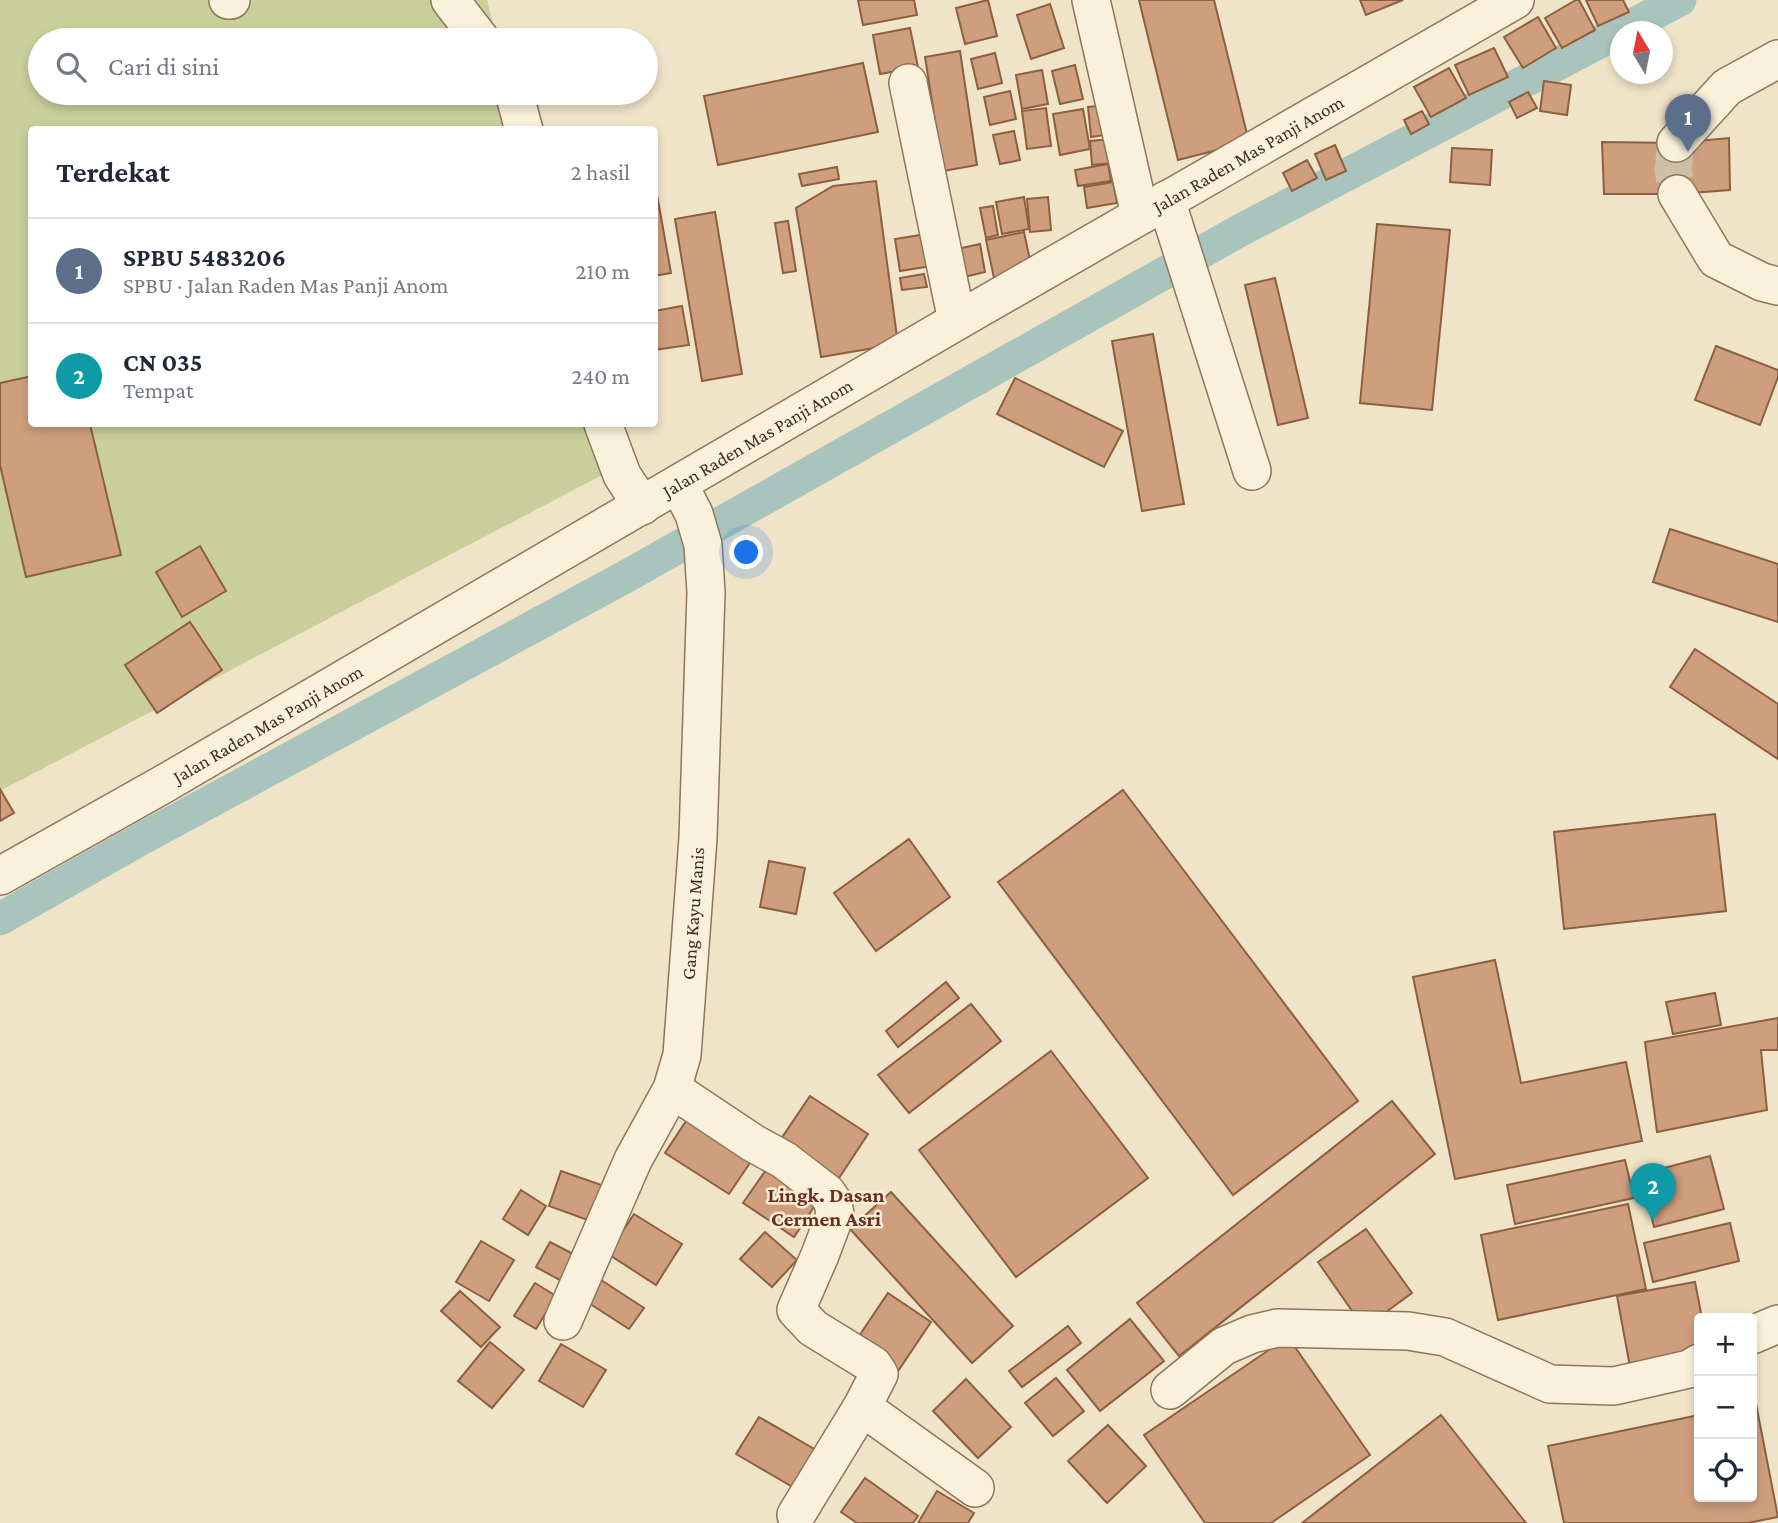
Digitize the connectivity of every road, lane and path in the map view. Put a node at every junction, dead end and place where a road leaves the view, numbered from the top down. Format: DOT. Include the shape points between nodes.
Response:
graph roads {
  1 [pos="450,0"];
  2 [pos="1091,0"];
  3 [pos="1515,0"];
  4 [pos="472,28"];
  5 [pos="1778,59"];
  6 [pos="908,83"];
  7 [pos="517,105"];
  8 [pos="523,126"];
  9 [pos="1676,143"];
  10 [pos="1677,194"];
  11 [pos="1160,215"];
  12 [pos="1778,286"];
  13 [pos="957,321"];
  14 [pos="604,427"];
  15 [pos="1252,471"];
  16 [pos="642,506"];
  17 [pos="692,515"];
  18 [pos="0,876"];
  19 [pos="672,1089"];
  20 [pos="563,1321"];
  21 [pos="1778,1324"];
  22 [pos="1757,1333"];
  23 [pos="1694,1366"];
  24 [pos="1170,1390"];
  25 [pos="862,1407"];
  26 [pos="975,1488"];
  27 [pos="796,1515"];
  1 -- 4 [label="street"];
  2 -- 11 [label="street"];
  3 -- 11 [label="street, Jalan Raden Mas Panji Anom"];
  5 -- 9 [label="street" via="1727,87"];
  6 -- 13 [label="street"];
  7 -- 8 [label="street"];
  10 -- 12 [label="street" via="1716,260"];
  11 -- 13 [label="street, Jalan Raden Mas Panji Anom"];
  11 -- 15 [label="street" via="1193,281"];
  13 -- 17 [label="street, Jalan Raden Mas Panji Anom"];
  14 -- 16 [label="street" via="622,475"];
  16 -- 17 [label="street, Jalan Raden Mas Panji Anom"];
  16 -- 18 [label="street, Jalan Raden Mas Panji Anom"];
  17 -- 19 [label="street, Gang Kayu Manis" via="706,592 698,838 682,1055"];
  19 -- 20 [label="street, Gang Kayu Manis" via="633,1160"];
  19 -- 25 [label="street" via="784,1160 833,1202 835,1215 796,1310 813,1328 877,1369 877,1380"];
  21 -- 22 [label="street"];
  23 -- 24 [label="street" via="1614,1386 1549,1384 1445,1337 1408,1331 1278,1328 1224,1346"];
  25 -- 26 [label="street"];
  25 -- 27 [label="street"];
}
